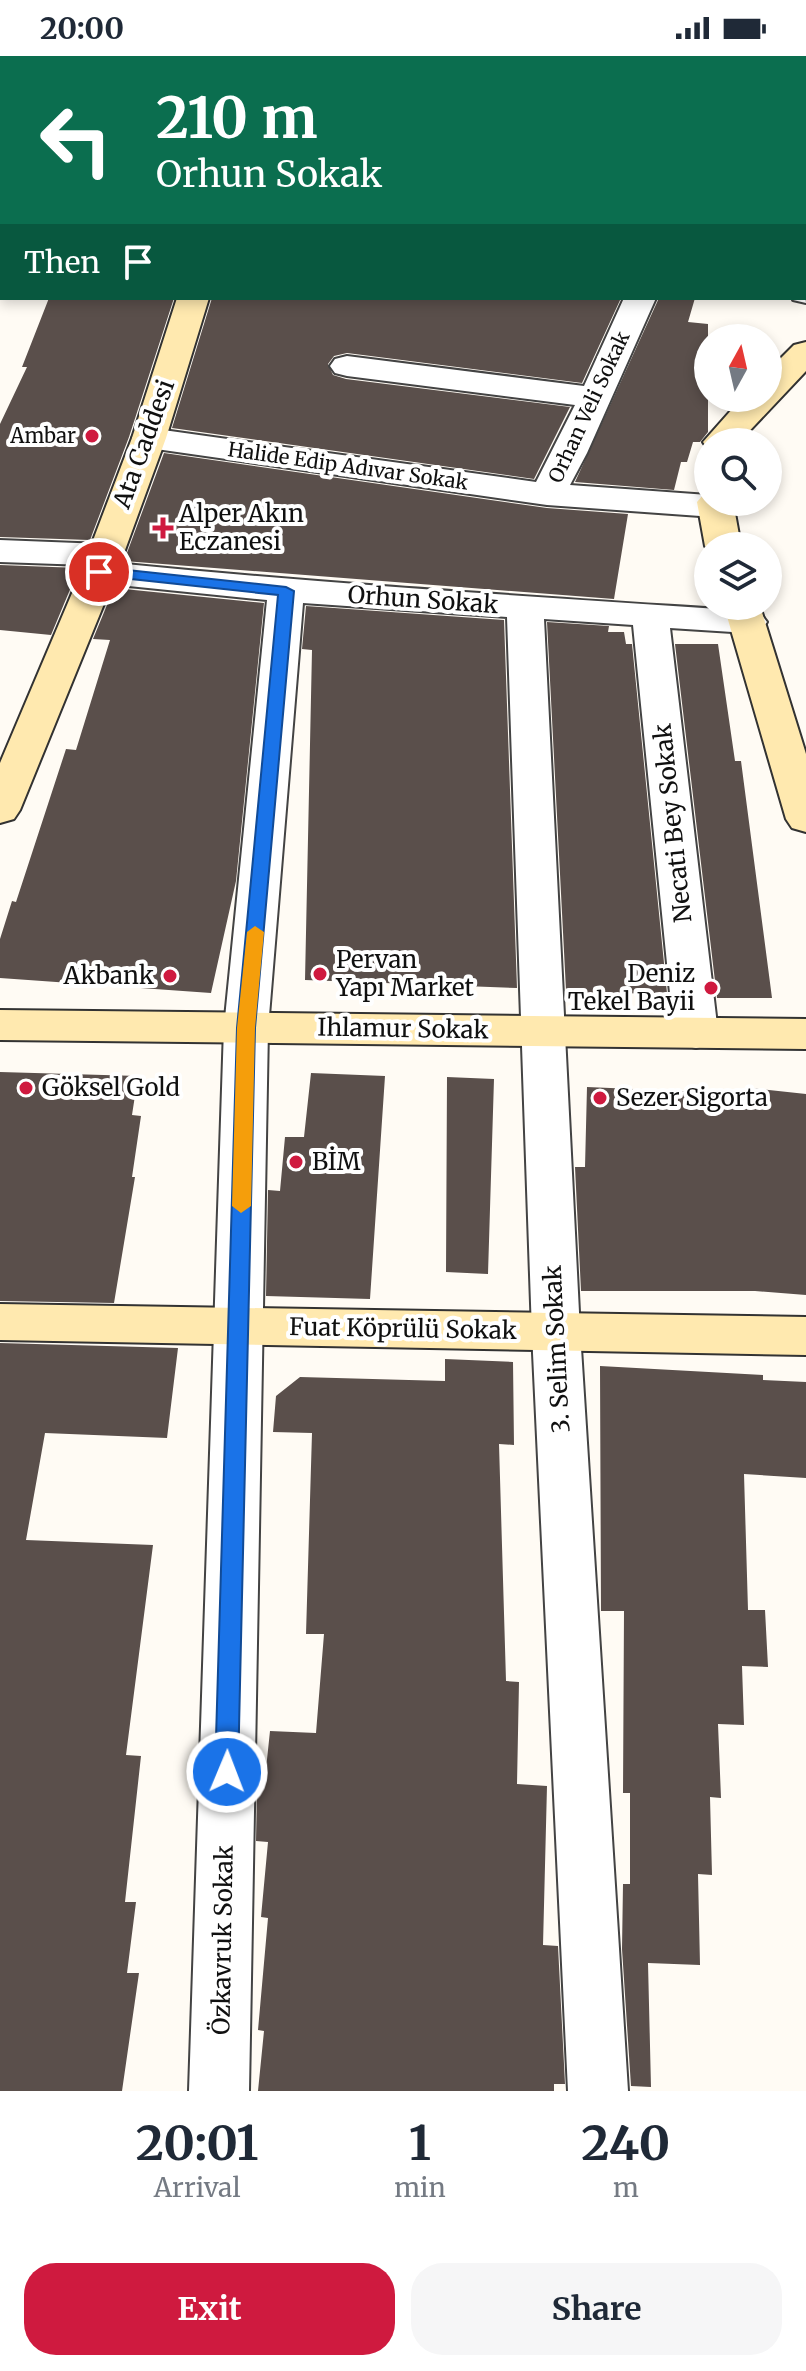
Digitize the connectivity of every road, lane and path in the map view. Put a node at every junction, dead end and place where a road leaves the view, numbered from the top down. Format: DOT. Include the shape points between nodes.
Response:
graph roads {
  1 [pos="192,300"];
  2 [pos="639,300"];
  3 [pos="806,352"];
  4 [pos="347,366"];
  5 [pos="782,376"];
  6 [pos="594,397"];
  7 [pos="748,412"];
  8 [pos="733,428"];
  9 [pos="149,438"];
  10 [pos="547,494"];
  11 [pos="694,503"];
  12 [pos="0,551"];
  13 [pos="101,563"];
  14 [pos="286,591"];
  15 [pos="525,607"];
  16 [pos="650,613"];
  17 [pos="694,613"];
  18 [pos="747,620"];
  19 [pos="0,810"];
  20 [pos="806,819"];
  21 [pos="0,1025"];
  22 [pos="246,1028"];
  23 [pos="543,1031"];
  24 [pos="696,1033"];
  25 [pos="806,1034"];
  26 [pos="0,1322"];
  27 [pos="237,1326"];
  28 [pos="556,1332"];
  29 [pos="806,1336"];
  30 [pos="219,2091"];
  31 [pos="598,2091"];
  1 -- 9 [label="main road, Ata Caddesi"];
  2 -- 6 [label="street, Orhan Veli Sokak"];
  3 -- 5 [label="main road"];
  4 -- 6 [label="street"];
  6 -- 10 [label="street, Orhan Veli Sokak"];
  7 -- 8 [label="main road"];
  9 -- 10 [label="street, Halide Edip Adıvar Sokak"];
  9 -- 13 [label="main road, Ata Caddesi"];
  10 -- 11 [label="street, Orhan Veli Sokak"];
  12 -- 13 [label="street, Orhun Sokak"];
  13 -- 14 [label="street, Orhun Sokak"];
  13 -- 19 [label="main road, Ata Caddesi"];
  14 -- 15 [label="street, Orhun Sokak"];
  14 -- 22 [label="street, Özkavruk Sokak"];
  15 -- 16 [label="street, Orhun Sokak"];
  15 -- 23 [label="street, 3. Selim Sokak"];
  16 -- 17 [label="street, Orhun Sokak"];
  16 -- 24 [label="street, Necati Bey Sokak"];
  18 -- 20 [label="main road"];
  21 -- 22 [label="main road, Ihlamur Sokak"];
  22 -- 23 [label="main road, Ihlamur Sokak"];
  22 -- 27 [label="street, Özkavruk Sokak"];
  23 -- 24 [label="main road, Ihlamur Sokak"];
  23 -- 28 [label="street, 3. Selim Sokak"];
  24 -- 25 [label="main road, Ihlamur Sokak"];
  26 -- 27 [label="main road, Fuat Köprülü Sokak"];
  27 -- 28 [label="main road, Fuat Köprülü Sokak"];
  27 -- 30 [label="street, Özkavruk Sokak"];
  28 -- 29 [label="main road, Fuat Köprülü Sokak"];
  28 -- 31 [label="street, 3. Selim Sokak"];
}
